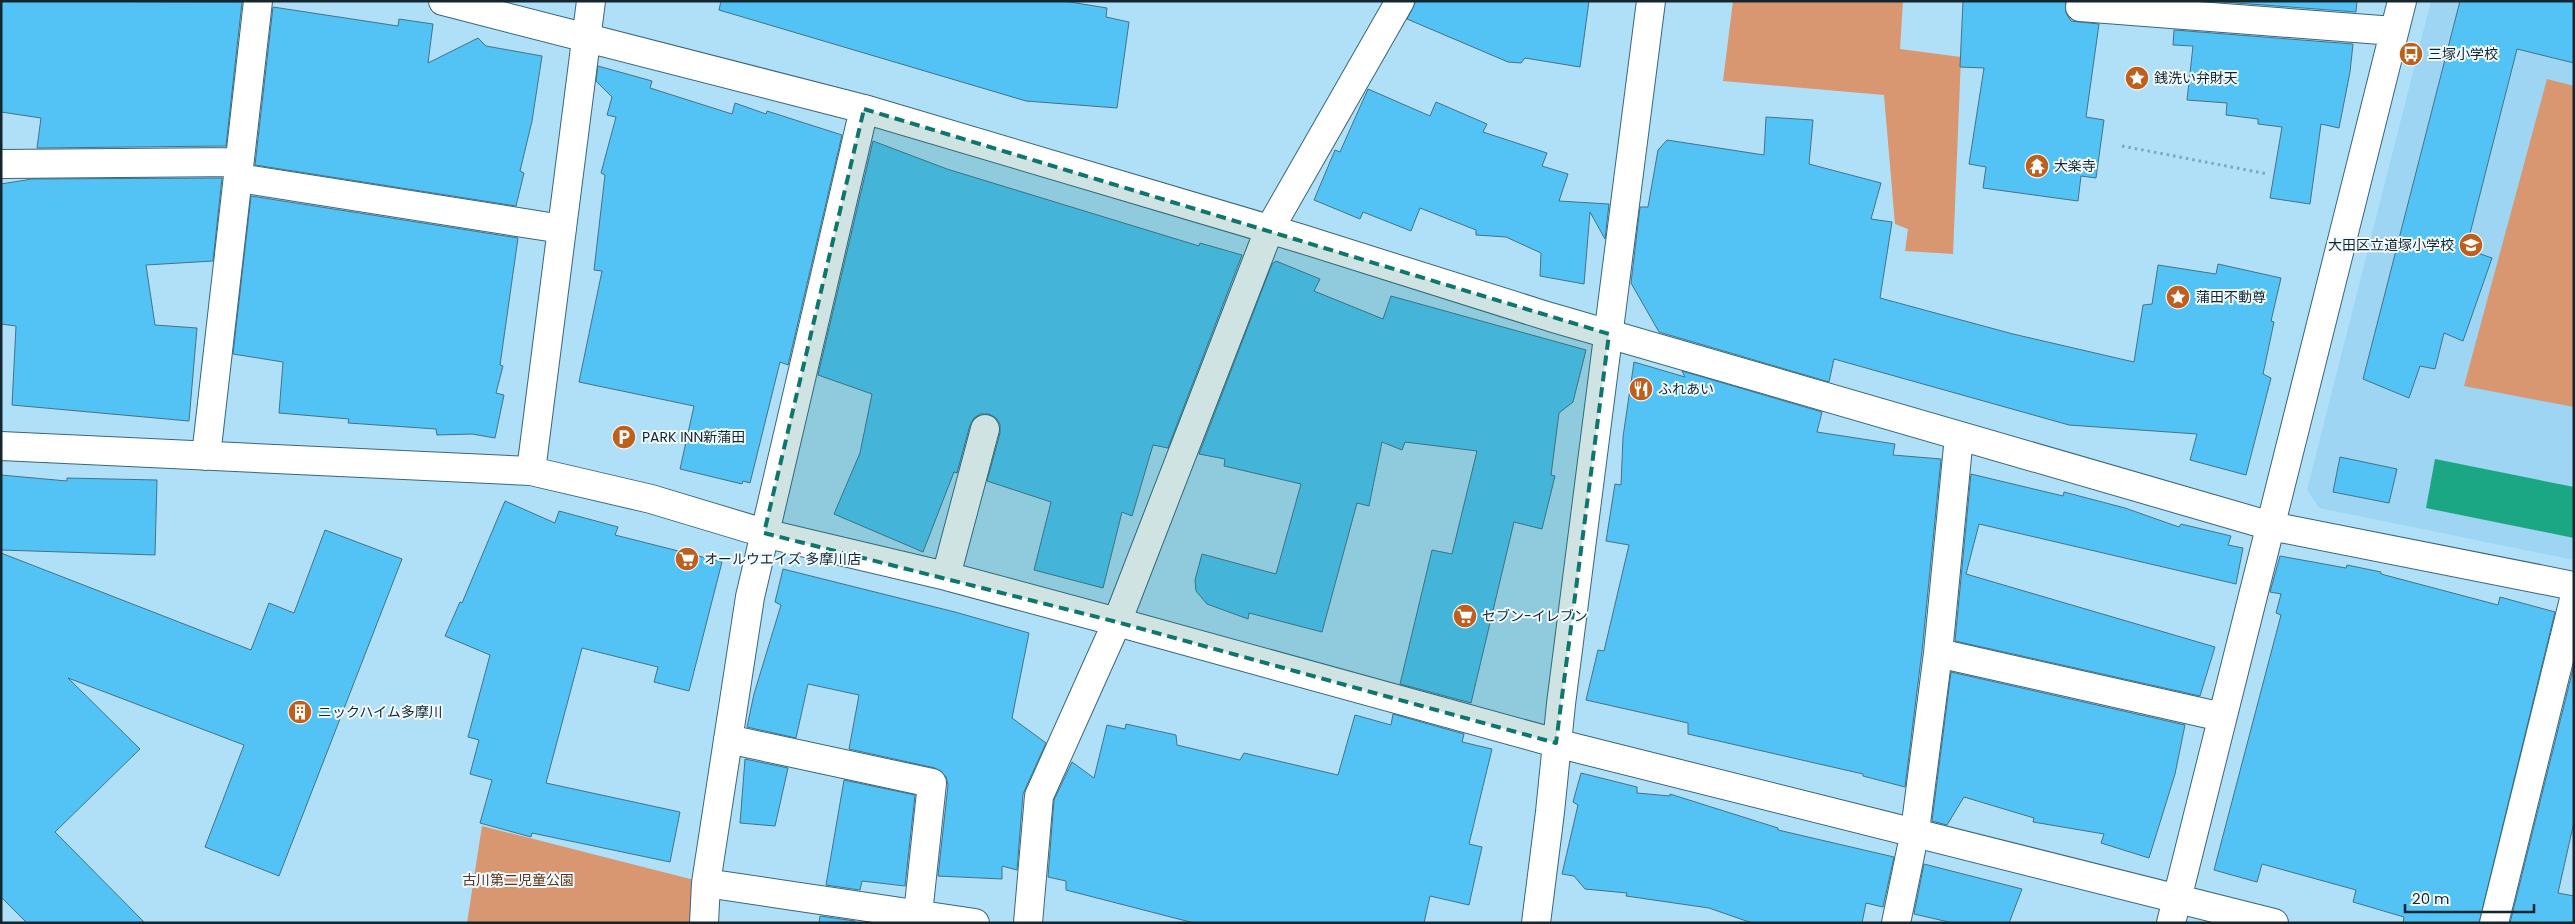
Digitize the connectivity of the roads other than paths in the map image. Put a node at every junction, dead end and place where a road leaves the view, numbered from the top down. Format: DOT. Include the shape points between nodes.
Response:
graph roads {
  1 [pos="258,1"];
  2 [pos="443,1"];
  3 [pos="591,1"];
  4 [pos="1400,1"];
  5 [pos="1651,1"];
  6 [pos="2402,1"];
  7 [pos="2080,8"];
  8 [pos="2394,31"];
  9 [pos="587,38"];
  10 [pos="864,109"];
  11 [pos="1,164"];
  12 [pos="239,170"];
  13 [pos="562,229"];
  14 [pos="1269,230"];
  15 [pos="1609,334"];
  16 [pos="985,430"];
  17 [pos="1959,436"];
  18 [pos="1,446"];
  19 [pos="206,456"];
  20 [pos="531,471"];
  21 [pos="2271,526"];
  22 [pos="764,533"];
  23 [pos="946,576"];
  24 [pos="2574,586"];
  25 [pos="2574,599"];
  26 [pos="1117,622"];
  27 [pos="1938,652"];
  28 [pos="2222,717"];
  29 [pos="728,739"];
  30 [pos="1556,743"];
  31 [pos="1915,831"];
  32 [pos="706,883"];
  33 [pos="2173,910"];
  34 [pos="918,914"];
  35 [pos="704,923"];
  36 [pos="975,923"];
  37 [pos="1028,923"];
  38 [pos="1536,923"];
  39 [pos="1896,923"];
  40 [pos="2274,923"];
  41 [pos="2494,923"];
  1 -- 12 [label="street"];
  2 -- 9 [label="street"];
  3 -- 9 [label="street"];
  4 -- 14 [label="street"];
  5 -- 15 [label="street"];
  6 -- 8 [label="street"];
  7 -- 8 [label="street"];
  8 -- 21 [label="street"];
  9 -- 10 [label="street"];
  9 -- 13 [label="street"];
  10 -- 14 [label="street"];
  10 -- 22 [label="street"];
  11 -- 12 [label="street"];
  12 -- 13 [label="street"];
  12 -- 19 [label="street"];
  13 -- 20 [label="street"];
  14 -- 15 [label="street"];
  14 -- 26 [label="street"];
  15 -- 17 [label="street"];
  15 -- 30 [label="street"];
  16 -- 23 [label="street"];
  17 -- 21 [label="street"];
  17 -- 27 [label="street"];
  18 -- 19 [label="street"];
  19 -- 20 [label="street"];
  20 -- 22 [label="street" via="616,480 651,499"];
  21 -- 24 [label="street"];
  21 -- 28 [label="street"];
  22 -- 23 [label="street"];
  22 -- 29 [label="street" via="750,597"];
  23 -- 26 [label="street"];
  25 -- 41 [label="street"];
  26 -- 30 [label="street"];
  26 -- 37 [label="street" via="1039,796"];
  27 -- 28 [label="street"];
  27 -- 31 [label="street"];
  28 -- 33 [label="street"];
  29 -- 32 [label="street"];
  29 -- 34 [label="street" via="932,783"];
  30 -- 31 [label="street"];
  30 -- 38 [label="street"];
  31 -- 33 [label="street"];
  31 -- 39 [label="street"];
  32 -- 34 [label="street"];
  32 -- 35 [label="street"];
  33 -- 40 [label="street"];
  34 -- 36 [label="street"];
}
